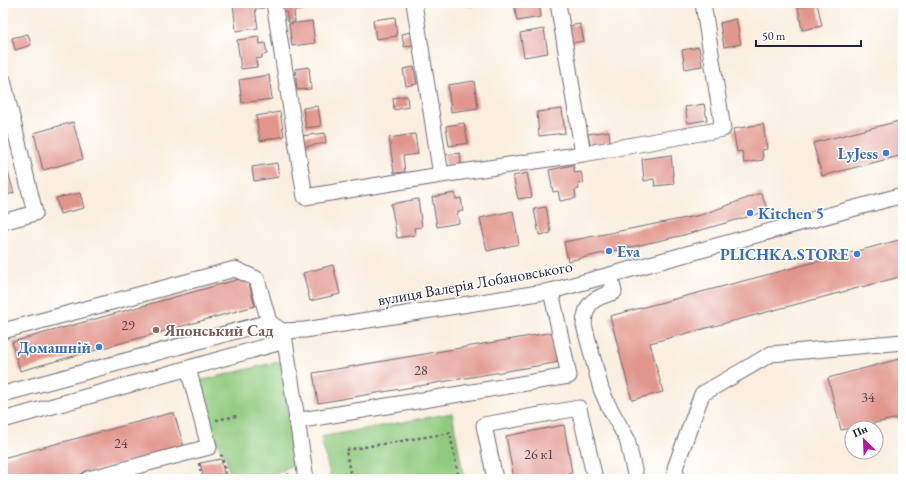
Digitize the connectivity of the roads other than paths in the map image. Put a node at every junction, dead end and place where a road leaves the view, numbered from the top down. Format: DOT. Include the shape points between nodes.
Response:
graph roads {
  1 [pos="274,3"];
  2 [pos="414,3"];
  3 [pos="558,3"];
  4 [pos="703,3"];
  5 [pos="3,80"];
  6 [pos="583,154"];
  7 [pos="441,175"];
  8 [pos="903,195"];
  9 [pos="3,222"];
  10 [pos="610,275"];
  11 [pos="551,291"];
  12 [pos="269,322"];
  13 [pos="3,331"];
  14 [pos="284,336"];
  15 [pos="903,342"];
  16 [pos="188,368"];
  17 [pos="3,394"];
  18 [pos="3,420"];
  19 [pos="296,421"];
  20 [pos="88,479"];
  21 [pos="306,479"];
  22 [pos="495,479"];
  23 [pos="595,479"];
  24 [pos="636,479"];
  25 [pos="677,479"];
  1 -- 7 [label="street" via="305,197"];
  2 -- 7 [label="street"];
  3 -- 6 [label="street"];
  4 -- 6 [label="street" via="723,129"];
  5 -- 9 [label="street" via="35,213"];
  6 -- 7 [label="street"];
  8 -- 10 [label="street, вулиця Валерія Лобановського"];
  10 -- 11 [label="street, вулиця Валерія Лобановського"];
  10 -- 24 [label="street" via="614,292 596,297 588,305 584,325 601,389 628,439"];
  11 -- 14 [label="street, вулиця Валерія Лобановського" via="305,330"];
  11 -- 19 [label="street" via="569,376"];
  12 -- 13 [label="street" via="256,279 235,269"];
  12 -- 14 [label="street"];
  12 -- 17 [label="street"];
  14 -- 16 [label="street, вулиця Валерія Лобановського"];
  14 -- 19 [label="street"];
  15 -- 25 [label="street" via="771,354 702,394 675,468"];
  16 -- 18 [label="street, вулиця Валерія Лобановського"];
  16 -- 20 [label="street" via="209,447"];
  19 -- 21 [label="street"];
  22 -- 23 [label="street" via="484,424 579,408"];
}
